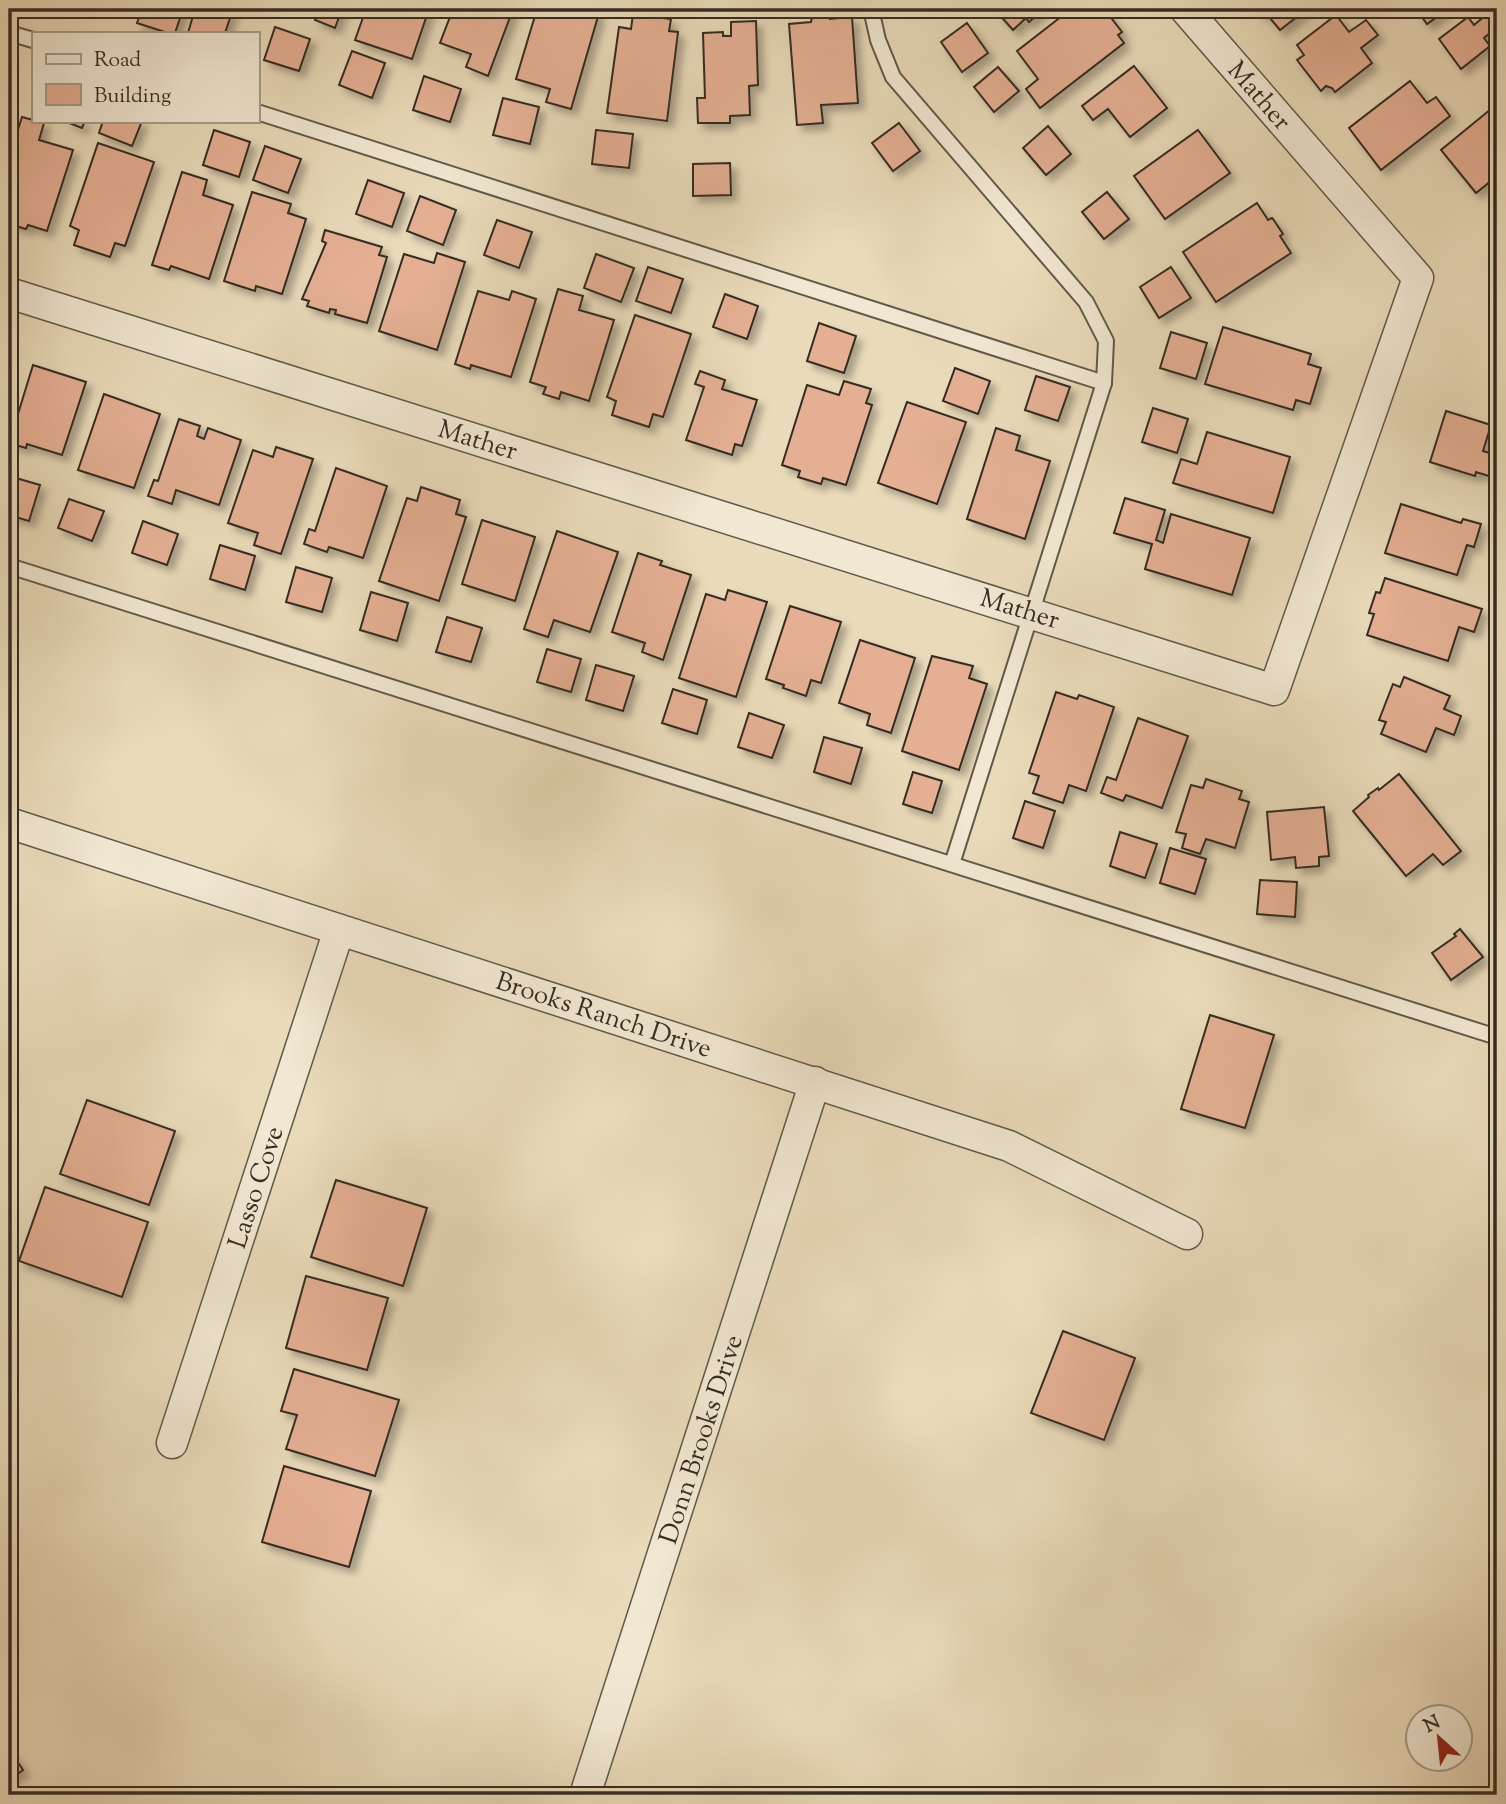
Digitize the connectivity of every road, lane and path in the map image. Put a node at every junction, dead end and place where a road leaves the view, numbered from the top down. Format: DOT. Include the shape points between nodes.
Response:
graph roads {
  1 [pos="871,9"];
  2 [pos="1185,9"];
  3 [pos="9,33"];
  4 [pos="32,40"];
  5 [pos="259,113"];
  6 [pos="9,293"];
  7 [pos="1104,383"];
  8 [pos="9,566"];
  9 [pos="1032,612"];
  10 [pos="9,823"];
  11 [pos="952,864"];
  12 [pos="339,930"];
  13 [pos="1497,1037"];
  14 [pos="815,1082"];
  15 [pos="1187,1234"];
  16 [pos="172,1443"];
  17 [pos="585,1795"];
  1 -- 7 [label="lane" via="893,77 1086,302 1106,341"];
  2 -- 9 [label="street, Mather" via="1418,278 1274,690"];
  3 -- 4 [label="lane"];
  5 -- 7 [label="lane"];
  6 -- 9 [label="street, Mather"];
  7 -- 9 [label="lane"];
  8 -- 11 [label="lane"];
  9 -- 11 [label="lane"];
  10 -- 12 [label="street, Brooks Ranch Drive"];
  11 -- 13 [label="lane"];
  12 -- 14 [label="street, Brooks Ranch Drive"];
  12 -- 16 [label="street, Lasso Cove"];
  14 -- 15 [label="street, Brooks Ranch Drive" via="1009,1146"];
  14 -- 17 [label="street, Donn Brooks Drive"];
}
